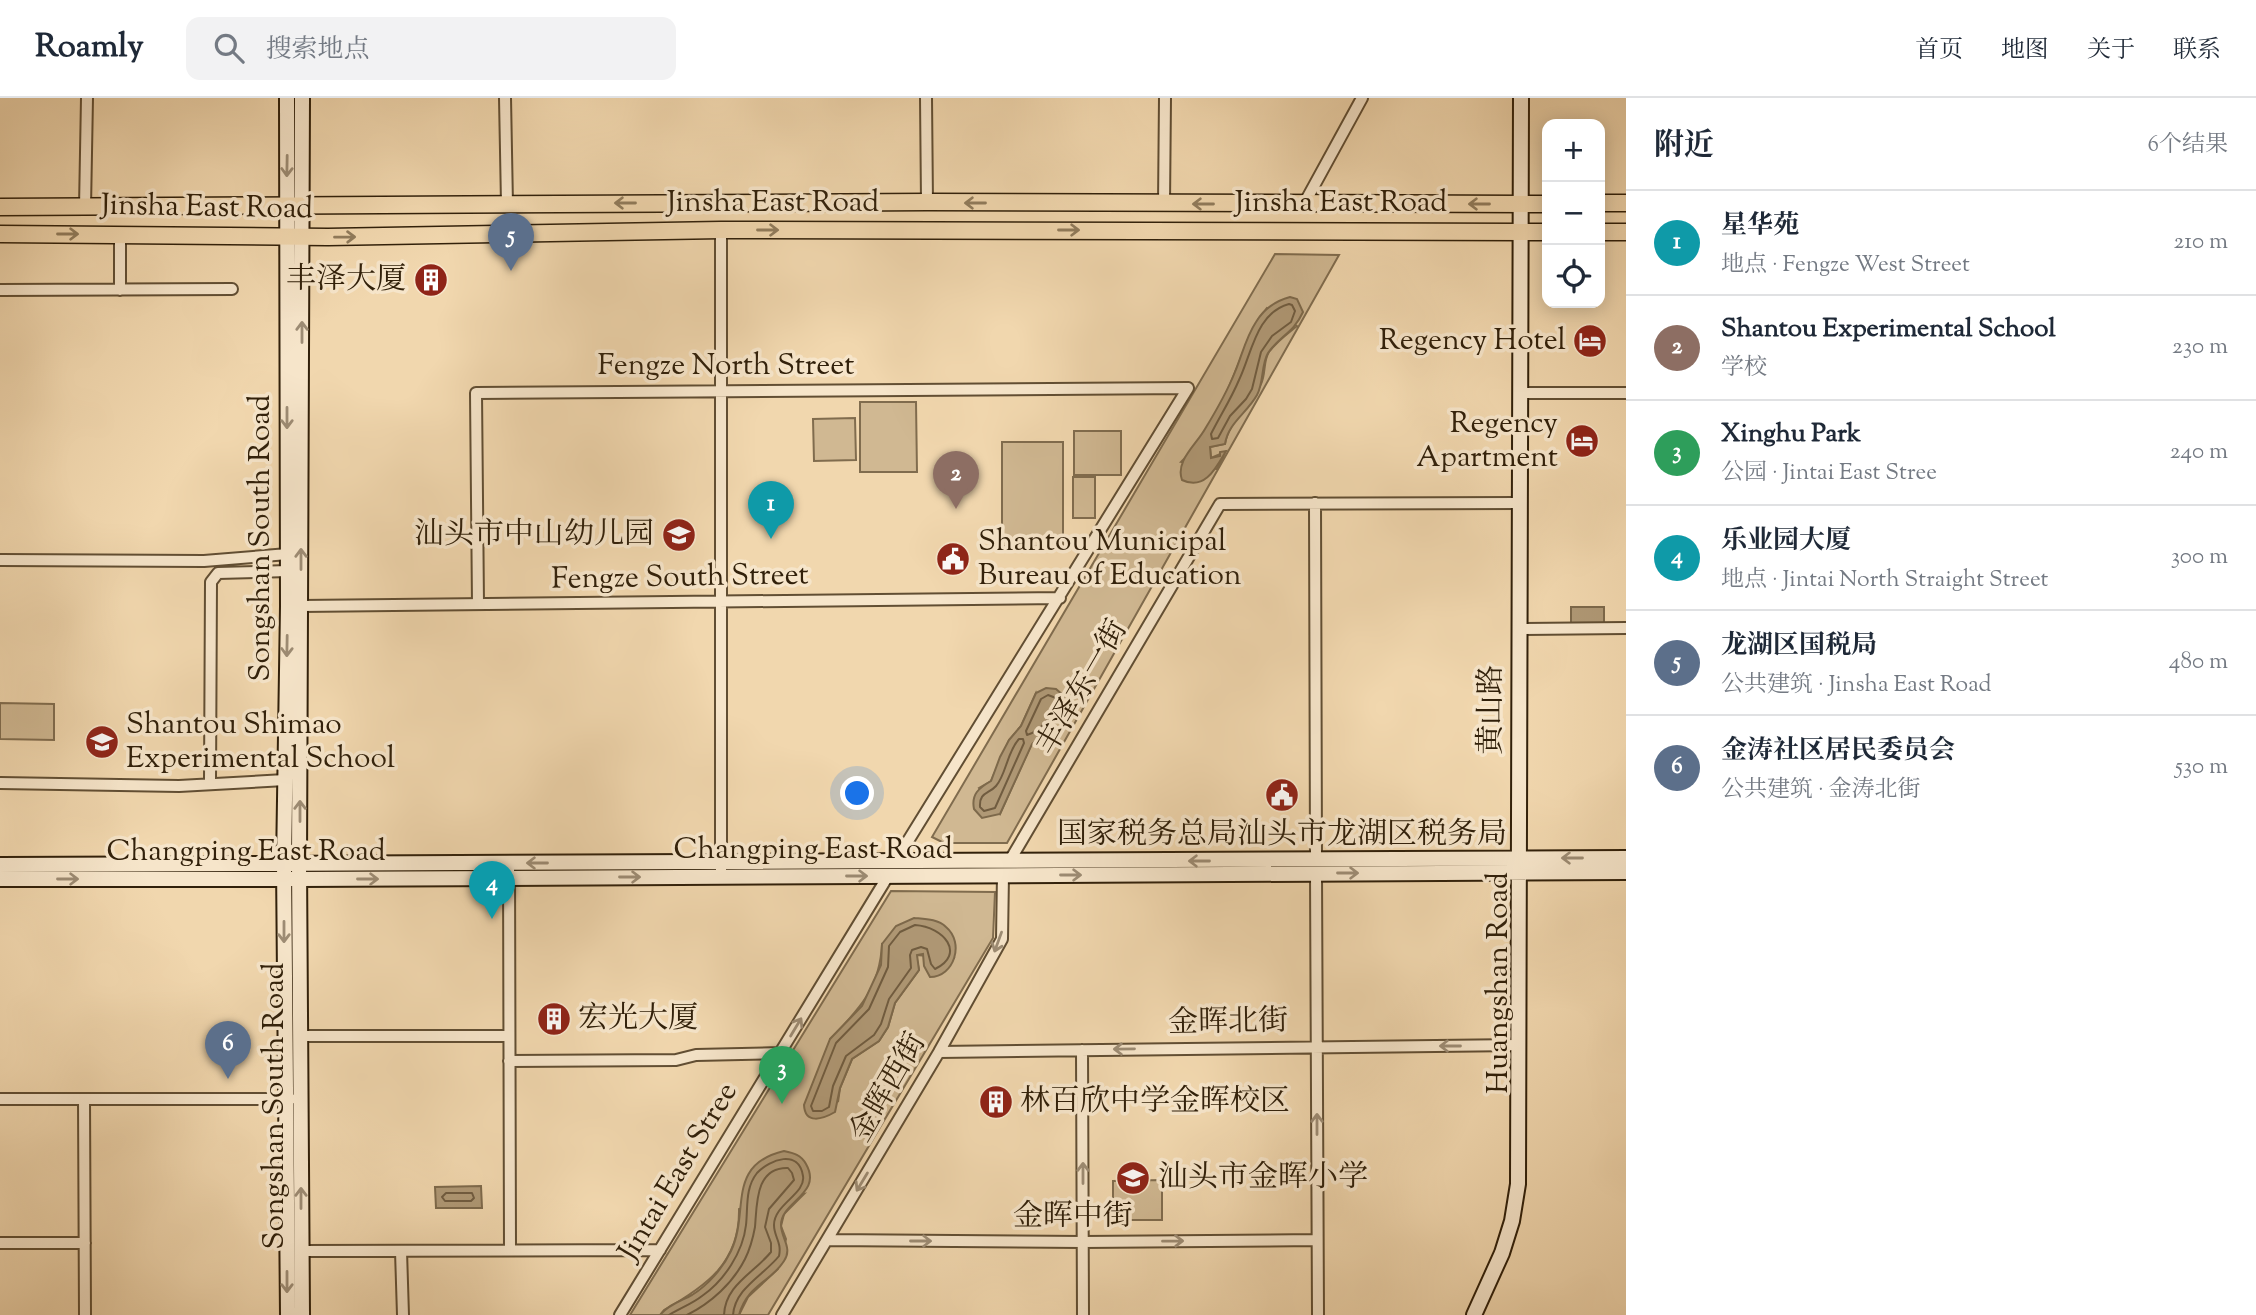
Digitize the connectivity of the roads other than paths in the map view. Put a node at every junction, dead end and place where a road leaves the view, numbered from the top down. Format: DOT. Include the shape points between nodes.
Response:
graph roads {
  1 [pos="86,98"];
  2 [pos="287,98"];
  3 [pos="302,98"];
  4 [pos="505,98"];
  5 [pos="926,98"];
  6 [pos="1165,98"];
  7 [pos="1362,98"];
  8 [pos="1521,98"];
  9 [pos="1527,98"];
  10 [pos="927,202"];
  11 [pos="1605,203"];
  12 [pos="1626,203"];
  13 [pos="507,204"];
  14 [pos="1164,204"];
  15 [pos="1304,204"];
  16 [pos="1525,204"];
  17 [pos="1542,204"];
  18 [pos="295,205"];
  19 [pos="85,207"];
  20 [pos="0,208"];
  21 [pos="722,230"];
  22 [pos="1525,232"];
  23 [pos="1542,232"];
  24 [pos="1605,232"];
  25 [pos="1626,232"];
  26 [pos="0,234"];
  27 [pos="120,235"];
  28 [pos="294,235"];
  29 [pos="232,289"];
  30 [pos="0,290"];
  31 [pos="120,290"];
  32 [pos="1188,388"];
  33 [pos="722,390"];
  34 [pos="1526,393"];
  35 [pos="1626,393"];
  36 [pos="1315,503"];
  37 [pos="1519,503"];
  38 [pos="288,554"];
  39 [pos="0,560"];
  40 [pos="288,571"];
  41 [pos="1060,598"];
  42 [pos="721,602"];
  43 [pos="478,604"];
  44 [pos="301,606"];
  45 [pos="1626,628"];
  46 [pos="1523,629"];
  47 [pos="285,780"];
  48 [pos="210,782"];
  49 [pos="0,783"];
  50 [pos="1626,858"];
  51 [pos="0,864"];
  52 [pos="299,864"];
  53 [pos="1522,865"];
  54 [pos="1316,866"];
  55 [pos="1006,868"];
  56 [pos="892,869"];
  57 [pos="721,870"];
  58 [pos="509,871"];
  59 [pos="284,872"];
  60 [pos="1626,872"];
  61 [pos="0,879"];
  62 [pos="300,879"];
  63 [pos="300,1036"];
  64 [pos="509,1036"];
  65 [pos="1518,1045"];
  66 [pos="1317,1047"];
  67 [pos="1082,1050"];
  68 [pos="939,1052"];
  69 [pos="780,1053"];
  70 [pos="509,1061"];
  71 [pos="0,1099"];
  72 [pos="84,1099"];
  73 [pos="293,1099"];
  74 [pos="828,1240"];
  75 [pos="1317,1240"];
  76 [pos="1083,1242"];
  77 [pos="0,1243"];
  78 [pos="85,1243"];
  79 [pos="660,1250"];
  80 [pos="302,1251"];
  81 [pos="401,1251"];
  82 [pos="510,1251"];
  83 [pos="85,1315"];
  84 [pos="288,1315"];
  85 [pos="302,1315"];
  86 [pos="403,1315"];
  87 [pos="620,1315"];
  88 [pos="782,1315"];
  89 [pos="1083,1315"];
  90 [pos="1318,1315"];
  91 [pos="1474,1315"];
  92 [pos="1482,1315"];
  1 -- 19 [label="street"];
  2 -- 18 [label="street, Songshan South Road, one-way"];
  3 -- 18 [label="street, Songshan South Road"];
  4 -- 13 [label="street"];
  5 -- 10 [label="street"];
  6 -- 14 [label="street"];
  7 -- 15 [label="street"];
  8 -- 16 [label="street"];
  9 -- 16 [label="street, Huangshan Road"];
  10 -- 13 [label="main road, Jinsha East Road, one-way"];
  14 -- 10 [label="main road, Jinsha East Road, one-way"];
  11 -- 12 [label="main road"];
  13 -- 18 [label="main road, Jinsha East Road"];
  15 -- 14 [label="main road, Jinsha East Road, one-way"];
  16 -- 15 [label="main road, Jinsha East Road, one-way"];
  16 -- 17 [label="main road, Jinsha East Road"];
  16 -- 22 [label="street, Huangshan Road"];
  18 -- 19 [label="main road, Jinsha East Road"];
  18 -- 28 [label="street, Songshan South Road"];
  19 -- 20 [label="main road, Jinsha East Road"];
  21 -- 22 [label="main road, Jinsha East Road, one-way"];
  28 -- 21 [label="main road, Jinsha East Road, one-way"];
  21 -- 33 [label="street"];
  22 -- 23 [label="main road, Jinsha East Road"];
  22 -- 34 [label="street, Huangshan Road"];
  22 -- 37 [label="street, 黄山路"];
  24 -- 25 [label="main road"];
  26 -- 27 [label="main road, Jinsha East Road, one-way"];
  27 -- 28 [label="main road, Jinsha East Road"];
  27 -- 31 [label="street"];
  28 -- 38 [label="street, Songshan South Road, one-way"];
  44 -- 28 [label="street, Songshan South Road, one-way"];
  29 -- 31 [label="street"];
  30 -- 31 [label="street"];
  32 -- 33 [label="street, Fengze North Street"];
  32 -- 41 [label="street, Jintai East Stree"];
  33 -- 42 [label="street"];
  33 -- 43 [label="street, Fengze North Street" via="476,393"];
  34 -- 35 [label="street"];
  34 -- 46 [label="street, Huangshan Road"];
  36 -- 37 [label="street"];
  36 -- 54 [label="street"];
  36 -- 55 [label="street, 丰泽东一街" via="1220,503"];
  37 -- 53 [label="street, 黄山路"];
  38 -- 39 [label="street" via="204,561"];
  38 -- 40 [label="street, Songshan South Road"];
  40 -- 47 [label="street, Songshan South Road, one-way"];
  40 -- 48 [label="street" via="218,573 211,582"];
  41 -- 42 [label="street, Fengze South Street"];
  41 -- 56 [label="street, Jintai East Stree"];
  42 -- 43 [label="street, Fengze South Street"];
  42 -- 57 [label="street"];
  43 -- 44 [label="street, Fengze South Street"];
  52 -- 44 [label="street, Songshan South Road, one-way"];
  45 -- 46 [label="street"];
  46 -- 53 [label="street, Huangshan Road"];
  47 -- 48 [label="street"];
  47 -- 59 [label="street, Songshan South Road"];
  48 -- 49 [label="street" via="179,786"];
  50 -- 53 [label="street, Changping East Road, one-way"];
  51 -- 59 [label="street, Changping East Road"];
  52 -- 58 [label="street, Changping East Road"];
  52 -- 59 [label="street, Changping East Road"];
  52 -- 62 [label="street, Songshan South Road"];
  53 -- 54 [label="street, Changping East Road"];
  53 -- 60 [label="street, Changping East Road"];
  53 -- 65 [label="street, 黄山路"];
  53 -- 92 [label="street, Huangshan Road" via="1526,1182 1511,1252"];
  54 -- 55 [label="street, Changping East Road"];
  54 -- 66 [label="street"];
  55 -- 56 [label="street, Changping East Road"];
  55 -- 68 [label="street, 金晖西街, one-way" via="1002,939"];
  56 -- 57 [label="street, Changping East Road"];
  69 -- 56 [label="street, Jintai East Stree, one-way"];
  57 -- 58 [label="street, Changping East Road"];
  62 -- 58 [label="street, Changping East Road, one-way"];
  58 -- 64 [label="street"];
  61 -- 59 [label="street, Changping East Road, one-way"];
  59 -- 62 [label="street, Changping East Road"];
  59 -- 73 [label="street, Songshan South Road, one-way"];
  62 -- 63 [label="street, Songshan South Road"];
  63 -- 64 [label="street"];
  63 -- 73 [label="street, Songshan South Road"];
  64 -- 70 [label="street"];
  65 -- 66 [label="street, 金晖北街, one-way"];
  65 -- 91 [label="street, 黄山路" via="1518,1184 1512,1222"];
  66 -- 67 [label="street, 金晖北街, one-way"];
  75 -- 66 [label="street, one-way"];
  67 -- 68 [label="street, 金晖北街"];
  76 -- 67 [label="street, one-way"];
  68 -- 74 [label="street, 金晖西街, one-way"];
  69 -- 70 [label="street" via="696,1055 676,1060"];
  69 -- 79 [label="street, Jintai East Stree"];
  70 -- 82 [label="street"];
  71 -- 72 [label="street"];
  72 -- 73 [label="street"];
  72 -- 78 [label="street"];
  80 -- 73 [label="street, Songshan South Road, one-way"];
  73 -- 84 [label="street, Songshan South Road, one-way"];
  74 -- 76 [label="street, 金晖中街, one-way"];
  74 -- 88 [label="street, 金晖西街"];
  76 -- 75 [label="street, 金晖中街, one-way"];
  75 -- 90 [label="street"];
  76 -- 89 [label="street"];
  77 -- 78 [label="street"];
  78 -- 83 [label="street"];
  79 -- 82 [label="street"];
  79 -- 87 [label="street, Jintai East Stree"];
  80 -- 81 [label="street"];
  80 -- 85 [label="street, Songshan South Road"];
  81 -- 82 [label="street"];
  81 -- 86 [label="street"];
}
